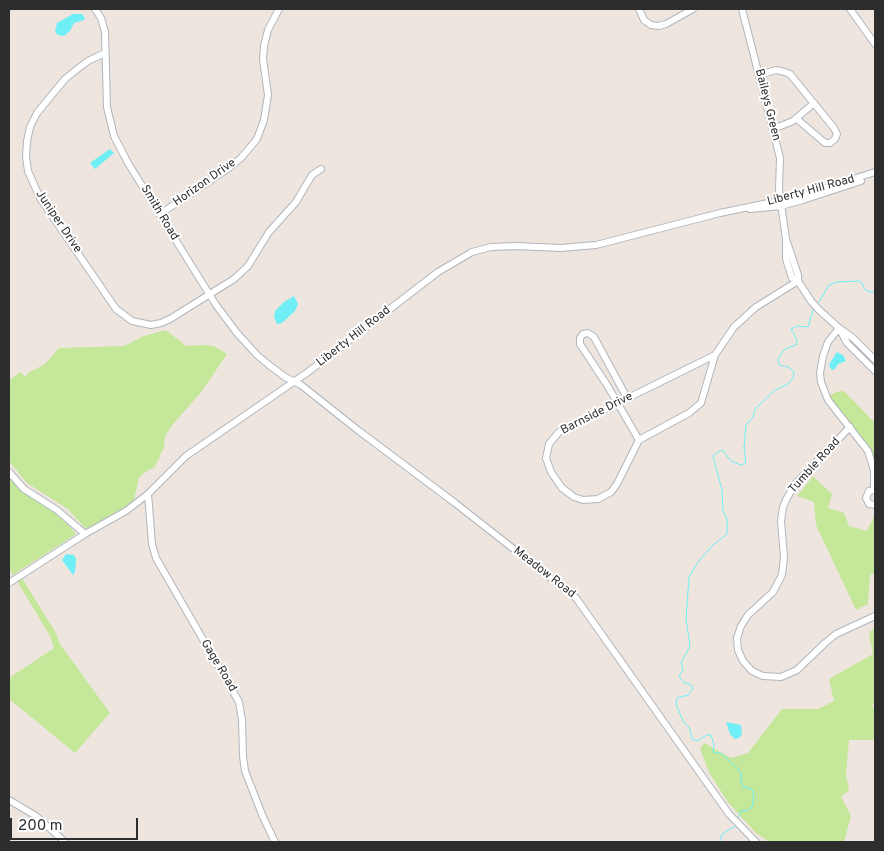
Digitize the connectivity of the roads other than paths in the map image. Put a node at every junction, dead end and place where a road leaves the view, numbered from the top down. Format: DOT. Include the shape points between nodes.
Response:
graph roads {
  1 [pos="95,9"];
  2 [pos="279,9"];
  3 [pos="639,9"];
  4 [pos="693,9"];
  5 [pos="742,9"];
  6 [pos="850,9"];
  7 [pos="875,44"];
  8 [pos="105,53"];
  9 [pos="759,75"];
  10 [pos="814,103"];
  11 [pos="797,118"];
  12 [pos="773,129"];
  13 [pos="321,169"];
  14 [pos="875,173"];
  15 [pos="781,203"];
  16 [pos="160,214"];
  17 [pos="798,281"];
  18 [pos="210,294"];
  19 [pos="839,328"];
  20 [pos="715,355"];
  21 [pos="875,360"];
  22 [pos="875,371"];
  23 [pos="295,381"];
  24 [pos="627,398"];
  25 [pos="617,404"];
  26 [pos="850,427"];
  27 [pos="639,440"];
  28 [pos="9,472"];
  29 [pos="875,490"];
  30 [pos="148,494"];
  31 [pos="875,505"];
  32 [pos="84,534"];
  33 [pos="9,582"];
  34 [pos="875,616"];
  35 [pos="9,800"];
  36 [pos="65,842"];
  37 [pos="275,842"];
  38 [pos="756,842"];
  1 -- 8 [label="street, Smith Road" via="104,27"];
  2 -- 16 [label="street, Horizon Drive" via="264,46 268,95 257,139 229,168"];
  3 -- 4 [label="street" via="644,20 658,26"];
  5 -- 9 [label="street, Baileys Green"];
  6 -- 7 [label="street"];
  8 -- 16 [label="street, Smith Road" via="109,122 120,150"];
  8 -- 18 [label="street, Juniper Drive" via="65,79 37,113 30,127 26,156 33,185 123,316 141,324 161,323"];
  9 -- 10 [label="street" via="771,71 785,72"];
  9 -- 12 [label="street, Baileys Green"];
  10 -- 11 [label="street"];
  10 -- 11 [label="street" via="836,131 833,142 822,141"];
  11 -- 12 [label="street"];
  12 -- 15 [label="street, Baileys Green" via="781,165"];
  13 -- 18 [label="street, Juniper Drive" via="308,180 296,202 269,232 248,266"];
  14 -- 15 [label="street, Liberty Hill Road" via="850,186"];
  15 -- 17 [label="street, Baileys Green" via="786,239"];
  15 -- 23 [label="street, Liberty Hill Road" via="695,219 596,245 491,247 472,252 438,272"];
  16 -- 18 [label="street, Smith Road"];
  17 -- 19 [label="street, Baileys Green" via="811,301"];
  17 -- 20 [label="street" via="744,316"];
  18 -- 23 [label="street, Smith Road" via="257,355"];
  19 -- 21 [label="street"];
  19 -- 22 [label="street" via="847,343"];
  19 -- 26 [label="street" via="822,356 820,373 828,400"];
  20 -- 24 [label="street, Barnside Drive"];
  20 -- 27 [label="street" via="698,408"];
  23 -- 30 [label="street, Liberty Hill Road" via="186,456"];
  23 -- 38 [label="street, Meadow Road" via="576,598 725,809"];
  24 -- 25 [label="street, Barnside Drive"];
  24 -- 25 [label="street" via="594,337 583,334 580,344"];
  25 -- 27 [label="street"];
  25 -- 27 [label="street, Barnside Drive" via="555,436 546,453 551,472 562,488 574,497 598,499 614,488"];
  26 -- 29 [label="street" via="870,457"];
  26 -- 34 [label="street, Tumble Road" via="796,483 787,498 781,521 782,575 773,592 740,626 738,650 743,662 757,674 781,677 797,670 836,634"];
  28 -- 32 [label="street" via="24,488 57,510"];
  29 -- 31 [label="street" via="867,493 866,498 869,504"];
  30 -- 32 [label="street, Liberty Hill Road" via="126,511"];
  30 -- 37 [label="street, Gage Road" via="156,558 239,702 245,771"];
  32 -- 33 [label="street, Liberty Hill Road"];
  35 -- 36 [label="street" via="36,816"];
}
